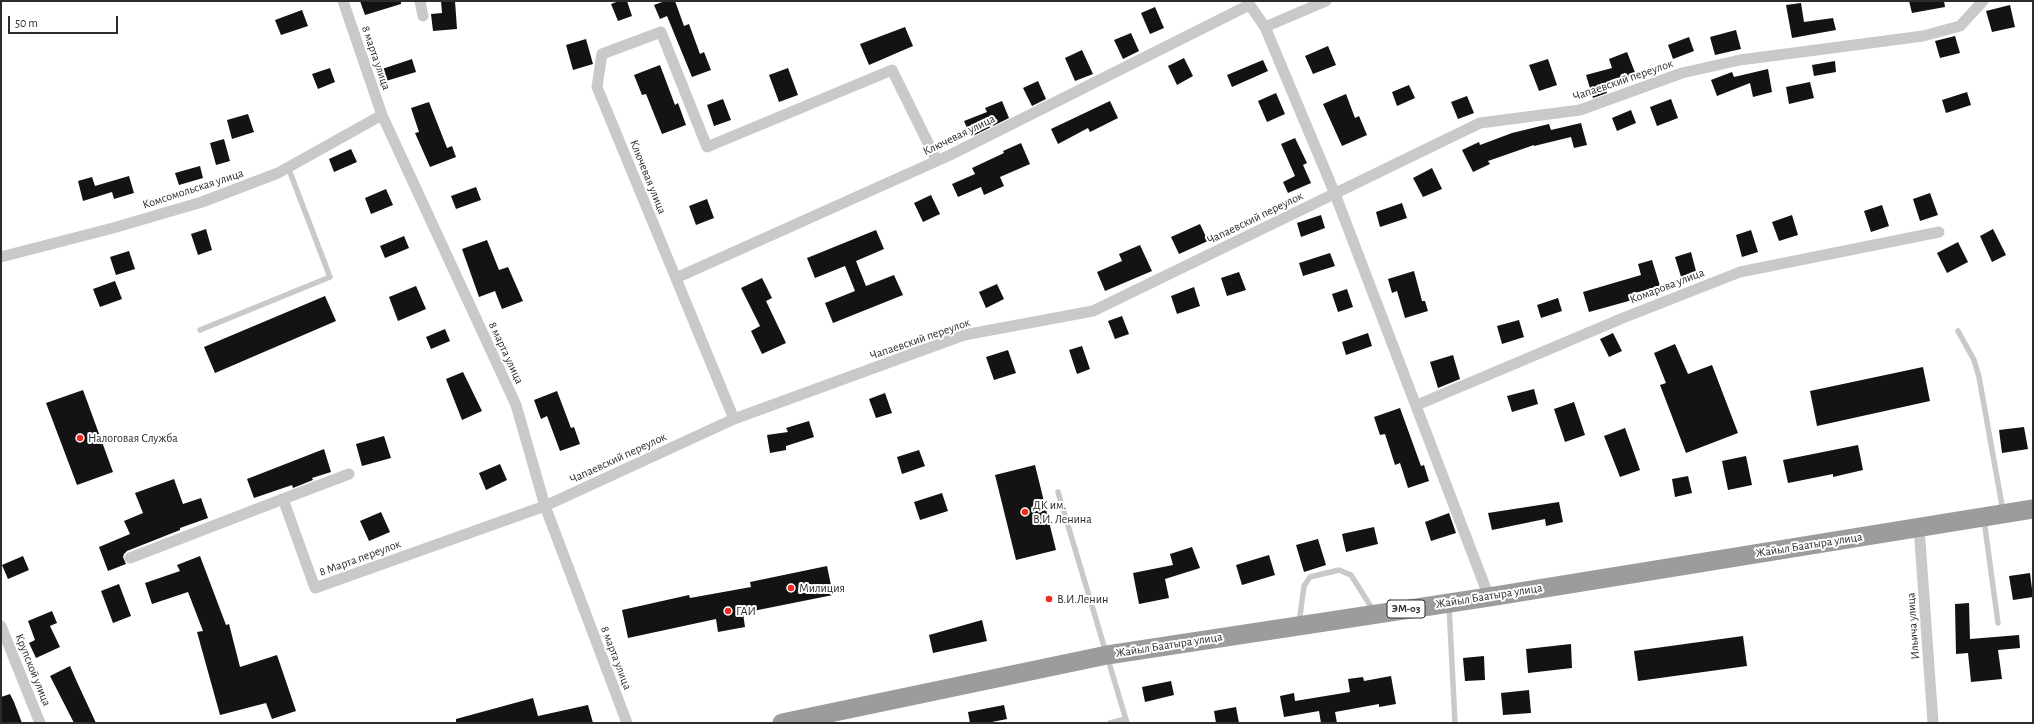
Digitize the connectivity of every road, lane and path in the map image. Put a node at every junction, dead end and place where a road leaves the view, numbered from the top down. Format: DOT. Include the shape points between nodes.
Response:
graph roads {
  1 [pos="343,1"];
  2 [pos="420,1"];
  3 [pos="1326,1"];
  4 [pos="1983,1"];
  5 [pos="1248,3"];
  6 [pos="423,16"];
  7 [pos="1265,27"];
  8 [pos="382,115"];
  9 [pos="937,161"];
  10 [pos="288,168"];
  11 [pos="1335,194"];
  12 [pos="1939,232"];
  13 [pos="1,257"];
  14 [pos="676,278"];
  15 [pos="200,330"];
  16 [pos="1958,331"];
  17 [pos="1417,405"];
  18 [pos="734,419"];
  19 [pos="350,474"];
  20 [pos="1058,492"];
  21 [pos="283,499"];
  22 [pos="546,506"];
  23 [pos="2033,509"];
  24 [pos="2004,513"];
  25 [pos="1983,517"];
  26 [pos="1919,527"];
  27 [pos="130,558"];
  28 [pos="1489,597"];
  29 [pos="1449,603"];
  30 [pos="1375,614"];
  31 [pos="1998,623"];
  32 [pos="1,626"];
  33 [pos="1299,626"];
  34 [pos="1107,654"];
  35 [pos="1127,721"];
  36 [pos="40,723"];
  37 [pos="627,723"];
  38 [pos="782,723"];
  39 [pos="1110,723"];
  40 [pos="1456,723"];
  41 [pos="1933,723"];
  1 -- 8 [label="street, 8 марта улица"];
  2 -- 6 [label="street"];
  3 -- 7 [label="street"];
  4 -- 11 [label="street, Чапаевский переулок" via="1960,26 1923,36 1740,60 1682,73 1580,110 1480,123"];
  5 -- 7 [label="street"];
  5 -- 9 [label="street, Ключевая улица"];
  7 -- 11 [label="street"];
  8 -- 10 [label="street, Комсомольская улица"];
  8 -- 22 [label="street, 8 марта улица" via="516,405"];
  9 -- 14 [label="street, Ключевая улица"];
  9 -- 14 [label="street, Ключевая улица" via="892,70 707,147 661,32 602,54 597,87"];
  10 -- 13 [label="street, Комсомольская улица" via="202,202"];
  10 -- 15 [label="lane" via="330,277"];
  11 -- 17 [label="street"];
  11 -- 18 [label="street, Чапаевский переулок" via="1093,311 964,335"];
  12 -- 17 [label="street, Комарова улица" via="1740,272 1623,318"];
  14 -- 18 [label="street, Ключевая улица"];
  16 -- 24 [label="lane" via="1974,360 1979,377"];
  17 -- 28 [label="street"];
  18 -- 22 [label="street, Чапаевский переулок"];
  19 -- 21 [label="street"];
  20 -- 34 [label="lane"];
  21 -- 22 [label="street, 8 Марта переулок" via="315,588"];
  21 -- 27 [label="street"];
  22 -- 37 [label="street, 8 марта улица"];
  23 -- 24 [label="highway, Жайыл Баатыра улица / ЭМ-03"];
  24 -- 25 [label="highway, Жайыл Баатыра улица / ЭМ-03"];
  25 -- 26 [label="highway, Жайыл Баатыра улица / ЭМ-03"];
  25 -- 31 [label="lane"];
  26 -- 28 [label="highway, Жайыл Баатыра улица / ЭМ-03"];
  26 -- 41 [label="street, Ильича улица"];
  28 -- 29 [label="highway, Жайыл Баатыра улица / ЭМ-03"];
  29 -- 30 [label="highway, Жайыл Баатыра улица / ЭМ-03"];
  29 -- 40 [label="lane"];
  30 -- 33 [label="highway, Жайыл Баатыра улица / ЭМ-03"];
  30 -- 33 [label="lane" via="1351,575 1339,570 1310,577 1304,586"];
  32 -- 36 [label="street, Крупской улица"];
  33 -- 34 [label="highway, Жайыл Баатыра улица / ЭМ-03"];
  34 -- 35 [label="lane"];
  34 -- 38 [label="highway, Жайыл Баатыра улица / ЭМ-03"];
  35 -- 39 [label="lane"];
}
